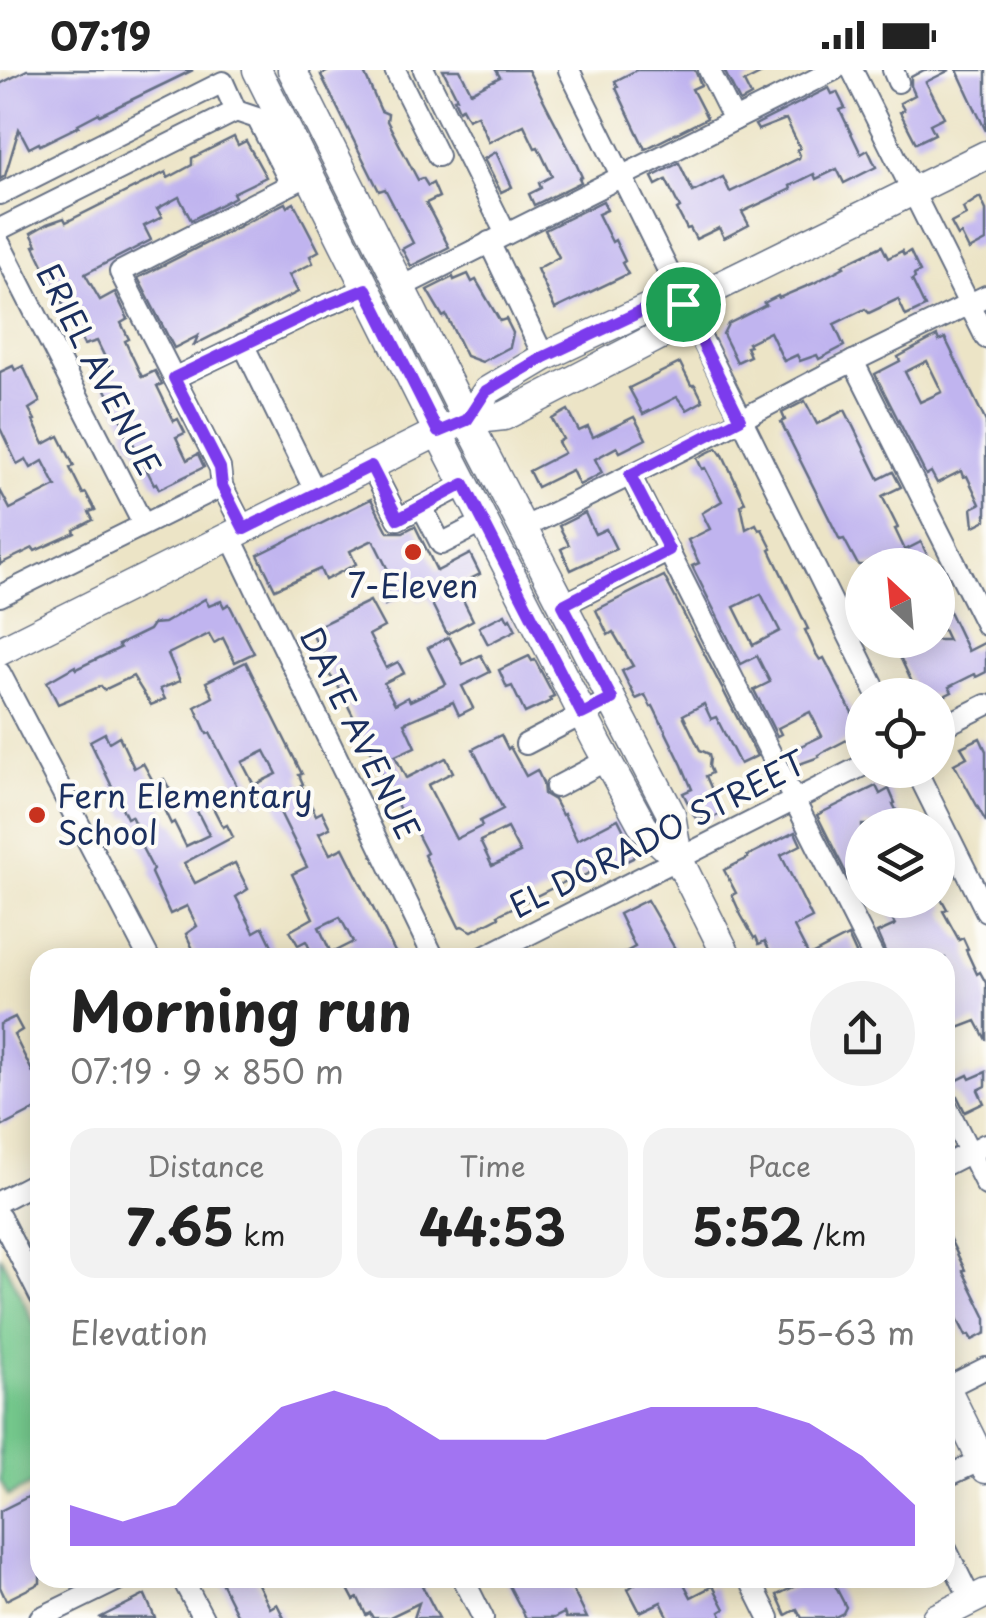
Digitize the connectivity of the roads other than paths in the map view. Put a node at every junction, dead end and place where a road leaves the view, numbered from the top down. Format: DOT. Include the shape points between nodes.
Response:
graph roads {
  1 [pos="292,70"];
  2 [pos="395,70"];
  3 [pos="424,70"];
  4 [pos="570,70"];
  5 [pos="709,70"];
  6 [pos="834,70"];
  7 [pos="852,70"];
  8 [pos="266,73"];
  9 [pos="225,76"];
  10 [pos="236,111"];
  11 [pos="734,120"];
  12 [pos="986,155"];
  13 [pos="438,156"];
  14 [pos="621,176"];
  15 [pos="300,180"];
  16 [pos="914,191"];
  17 [pos="0,194"];
  18 [pos="0,229"];
  19 [pos="497,238"];
  20 [pos="0,244"];
  21 [pos="400,287"];
  22 [pos="366,289"];
  23 [pos="978,301"];
  24 [pos="683,304"];
  25 [pos="986,338"];
  26 [pos="244,344"];
  27 [pos="544,357"];
  28 [pos="853,362"];
  29 [pos="174,378"];
  30 [pos="740,419"];
  31 [pos="467,420"];
  32 [pos="438,432"];
  33 [pos="371,466"];
  34 [pos="630,475"];
  35 [pos="464,484"];
  36 [pos="222,486"];
  37 [pos="316,493"];
  38 [pos="422,507"];
  39 [pos="484,522"];
  40 [pos="144,524"];
  41 [pos="523,528"];
  42 [pos="237,532"];
  43 [pos="669,550"];
  44 [pos="0,596"];
  45 [pos="563,605"];
  46 [pos="986,625"];
  47 [pos="0,651"];
  48 [pos="0,672"];
  49 [pos="870,678"];
  50 [pos="612,699"];
  51 [pos="986,705"];
  52 [pos="582,714"];
  53 [pos="955,720"];
  54 [pos="526,744"];
  55 [pos="607,760"];
  56 [pos="845,775"];
  57 [pos="556,787"];
  58 [pos="925,788"];
  59 [pos="795,800"];
  60 [pos="678,858"];
  61 [pos="986,911"];
  62 [pos="144,948"];
  63 [pos="429,948"];
  64 [pos="502,948"];
  65 [pos="723,948"];
  66 [pos="869,948"];
  67 [pos="955,1117"];
  68 [pos="978,1148"];
  69 [pos="955,1160"];
  70 [pos="30,1185"];
  71 [pos="986,1185"];
  72 [pos="0,1201"];
  73 [pos="0,1217"];
  74 [pos="30,1276"];
  75 [pos="986,1368"];
  76 [pos="955,1383"];
  77 [pos="955,1404"];
  78 [pos="982,1455"];
  79 [pos="955,1471"];
  80 [pos="955,1566"];
  81 [pos="102,1588"];
  82 [pos="187,1588"];
  83 [pos="468,1588"];
  84 [pos="754,1588"];
  85 [pos="979,1602"];
  86 [pos="40,1618"];
  87 [pos="202,1618"];
  88 [pos="483,1618"];
  89 [pos="768,1618"];
  90 [pos="936,1618"];
  1 -- 21 [label="main road"];
  2 -- 13 [label="street"];
  3 -- 19 [label="street"];
  4 -- 14 [label="street"];
  5 -- 11 [label="street"];
  6 -- 11 [label="street"];
  7 -- 16 [label="street"];
  8 -- 15 [label="main road"];
  9 -- 10 [label="street"];
  9 -- 17 [label="street"];
  10 -- 15 [label="street" via="257,118"];
  10 -- 18 [label="street"];
  11 -- 14 [label="street"];
  12 -- 16 [label="main road"];
  14 -- 19 [label="street"];
  14 -- 24 [label="street"];
  15 -- 22 [label="main road"];
  15 -- 29 [label="street, DATE AVENUE" via="120,272"];
  16 -- 23 [label="street"];
  16 -- 24 [label="main road"];
  19 -- 21 [label="street"];
  19 -- 27 [label="street"];
  20 -- 40 [label="street, ERIEL AVENUE"];
  21 -- 31 [label="main road"];
  22 -- 26 [label="street"];
  22 -- 32 [label="main road"];
  23 -- 25 [label="street"];
  23 -- 28 [label="street"];
  24 -- 27 [label="main road" via="663,301"];
  24 -- 30 [label="street"];
  24 -- 31 [label="main road" via="676,327 638,348 504,416"];
  26 -- 29 [label="street"];
  26 -- 37 [label="street"];
  27 -- 31 [label="main road" via="486,391"];
  28 -- 30 [label="street"];
  28 -- 46 [label="street"];
  29 -- 36 [label="street, DATE AVENUE" via="220,468"];
  30 -- 34 [label="street"];
  30 -- 49 [label="street"];
  31 -- 32 [label="main road"];
  31 -- 41 [label="main road"];
  32 -- 33 [label="main road"];
  32 -- 35 [label="main road"];
  33 -- 37 [label="main road"];
  33 -- 38 [label="street" via="398,519"];
  34 -- 41 [label="street"];
  34 -- 43 [label="street"];
  35 -- 38 [label="street"];
  35 -- 39 [label="main road"];
  36 -- 40 [label="street"];
  36 -- 42 [label="street, DATE AVENUE"];
  37 -- 42 [label="main road"];
  38 -- 39 [label="street" via="441,544"];
  39 -- 52 [label="main road"];
  40 -- 44 [label="street"];
  41 -- 45 [label="main road"];
  42 -- 47 [label="main road"];
  42 -- 63 [label="street, DATE AVENUE"];
  43 -- 45 [label="street"];
  43 -- 59 [label="street"];
  45 -- 50 [label="main road"];
  48 -- 62 [label="street"];
  50 -- 52 [label="street"];
  50 -- 60 [label="main road" via="671,814"];
  51 -- 53 [label="street"];
  52 -- 54 [label="street"];
  52 -- 55 [label="main road"];
  55 -- 57 [label="street"];
  55 -- 60 [label="main road" via="644,828"];
  56 -- 59 [label="street, EL DORADO STREET"];
  58 -- 61 [label="street"];
  59 -- 60 [label="street, EL DORADO STREET"];
  59 -- 66 [label="street"];
  60 -- 64 [label="street, EL DORADO STREET"];
  60 -- 65 [label="main road"];
  67 -- 68 [label="street"];
  68 -- 69 [label="street"];
  68 -- 71 [label="street"];
  70 -- 72 [label="street"];
  73 -- 74 [label="street"];
  75 -- 76 [label="street"];
  77 -- 78 [label="main road"];
  78 -- 79 [label="street"];
  80 -- 85 [label="street"];
  81 -- 86 [label="street"];
  82 -- 87 [label="street"];
  83 -- 88 [label="street"];
  84 -- 89 [label="street"];
  85 -- 90 [label="main road"];
}
